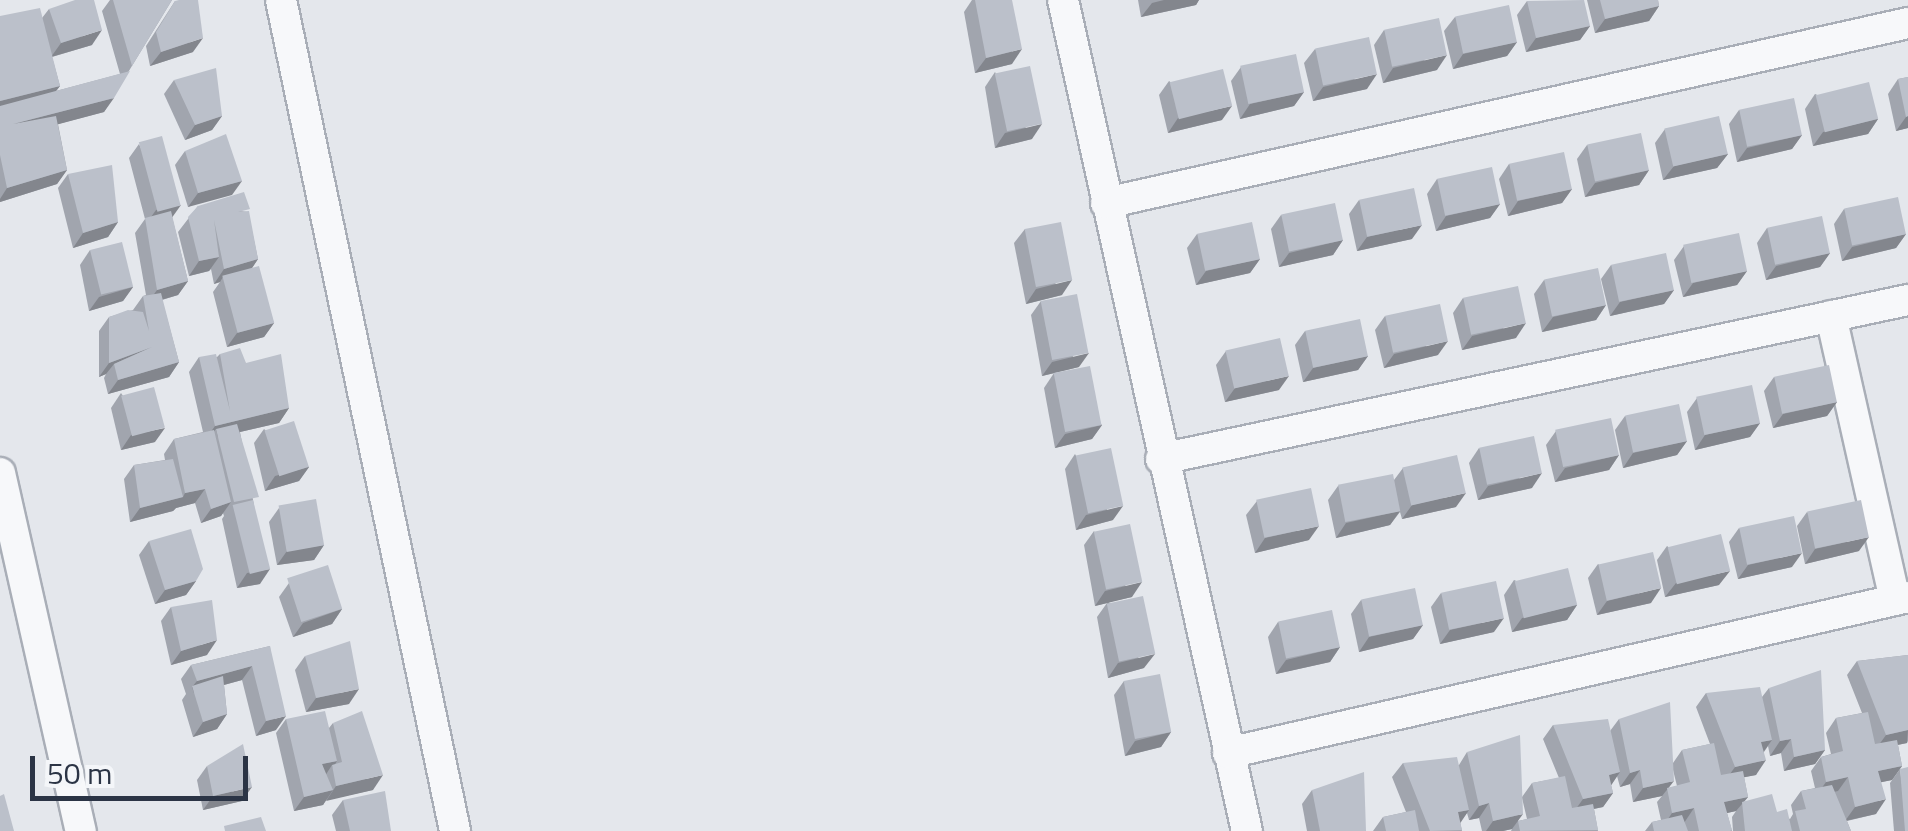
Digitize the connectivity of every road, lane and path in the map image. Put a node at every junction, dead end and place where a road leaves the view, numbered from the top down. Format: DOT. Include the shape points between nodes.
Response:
graph roads {
  1 [pos="281,0"];
  2 [pos="1063,0"];
  3 [pos="1908,23"];
  4 [pos="1106,203"];
  5 [pos="1908,300"];
  6 [pos="1831,316"];
  7 [pos="1160,460"];
  8 [pos="0,473"];
  9 [pos="1902,598"];
  10 [pos="1228,754"];
  11 [pos="81,831"];
  12 [pos="454,831"];
  13 [pos="1247,831"];
  1 -- 12 [label="street"];
  2 -- 4 [label="street"];
  3 -- 4 [label="street"];
  4 -- 7 [label="street"];
  5 -- 6 [label="street"];
  6 -- 7 [label="street"];
  6 -- 9 [label="street"];
  7 -- 10 [label="street"];
  8 -- 11 [label="street"];
  9 -- 10 [label="street"];
  10 -- 13 [label="street"];
}
